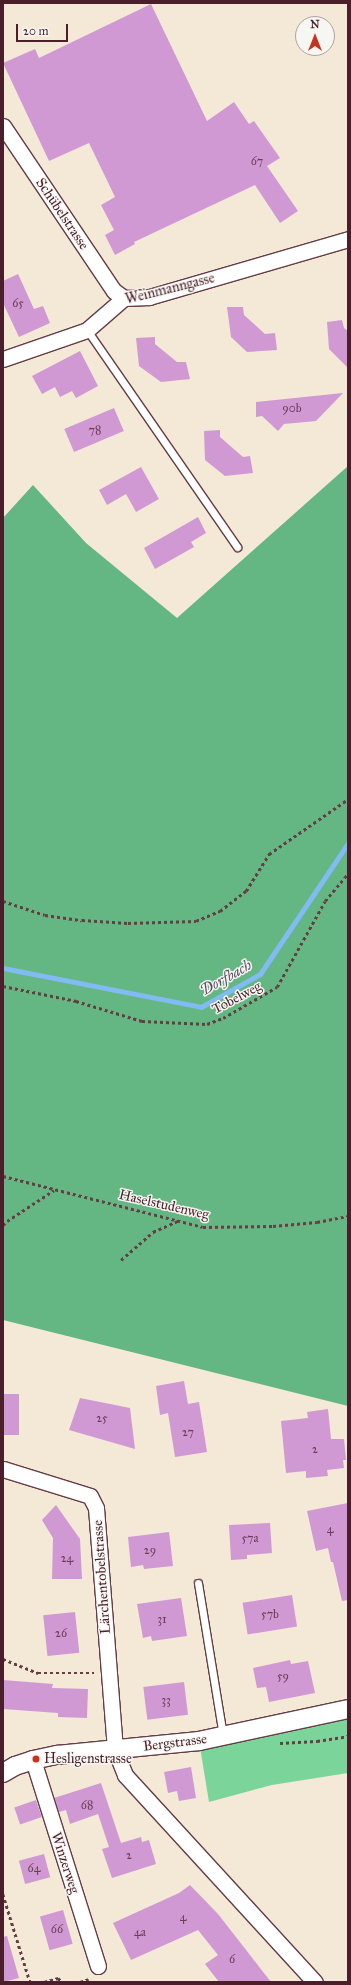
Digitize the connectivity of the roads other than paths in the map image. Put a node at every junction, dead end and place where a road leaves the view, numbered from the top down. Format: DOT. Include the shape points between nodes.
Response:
graph roads {
  1 [pos="3,126"];
  2 [pos="348,239"];
  3 [pos="124,298"];
  4 [pos="87,330"];
  5 [pos="3,359"];
  6 [pos="237,547"];
  7 [pos="3,1469"];
  8 [pos="198,1583"];
  9 [pos="348,1709"];
  10 [pos="222,1736"];
  11 [pos="115,1750"];
  12 [pos="33,1760"];
  13 [pos="3,1773"];
  14 [pos="98,1966"];
  15 [pos="315,1982"];
  1 -- 3 [label="street, Schübelstrasse" via="114,291"];
  2 -- 3 [label="street, Weinmanngasse" via="149,297"];
  3 -- 4 [label="street, Weinmanngasse"];
  4 -- 5 [label="street, Weinmanngasse"];
  4 -- 6 [label="lane"];
  7 -- 11 [label="street, Lärchentobelstrasse" via="90,1496 96,1508"];
  8 -- 10 [label="lane"];
  9 -- 10 [label="street, Bergstrasse"];
  10 -- 11 [label="street, Bergstrasse"];
  11 -- 12 [label="street, Bergstrasse" via="57,1755"];
  11 -- 15 [label="street" via="125,1775"];
  12 -- 13 [label="street, Bergstrasse"];
  12 -- 14 [label="street, Winzerweg"];
}
